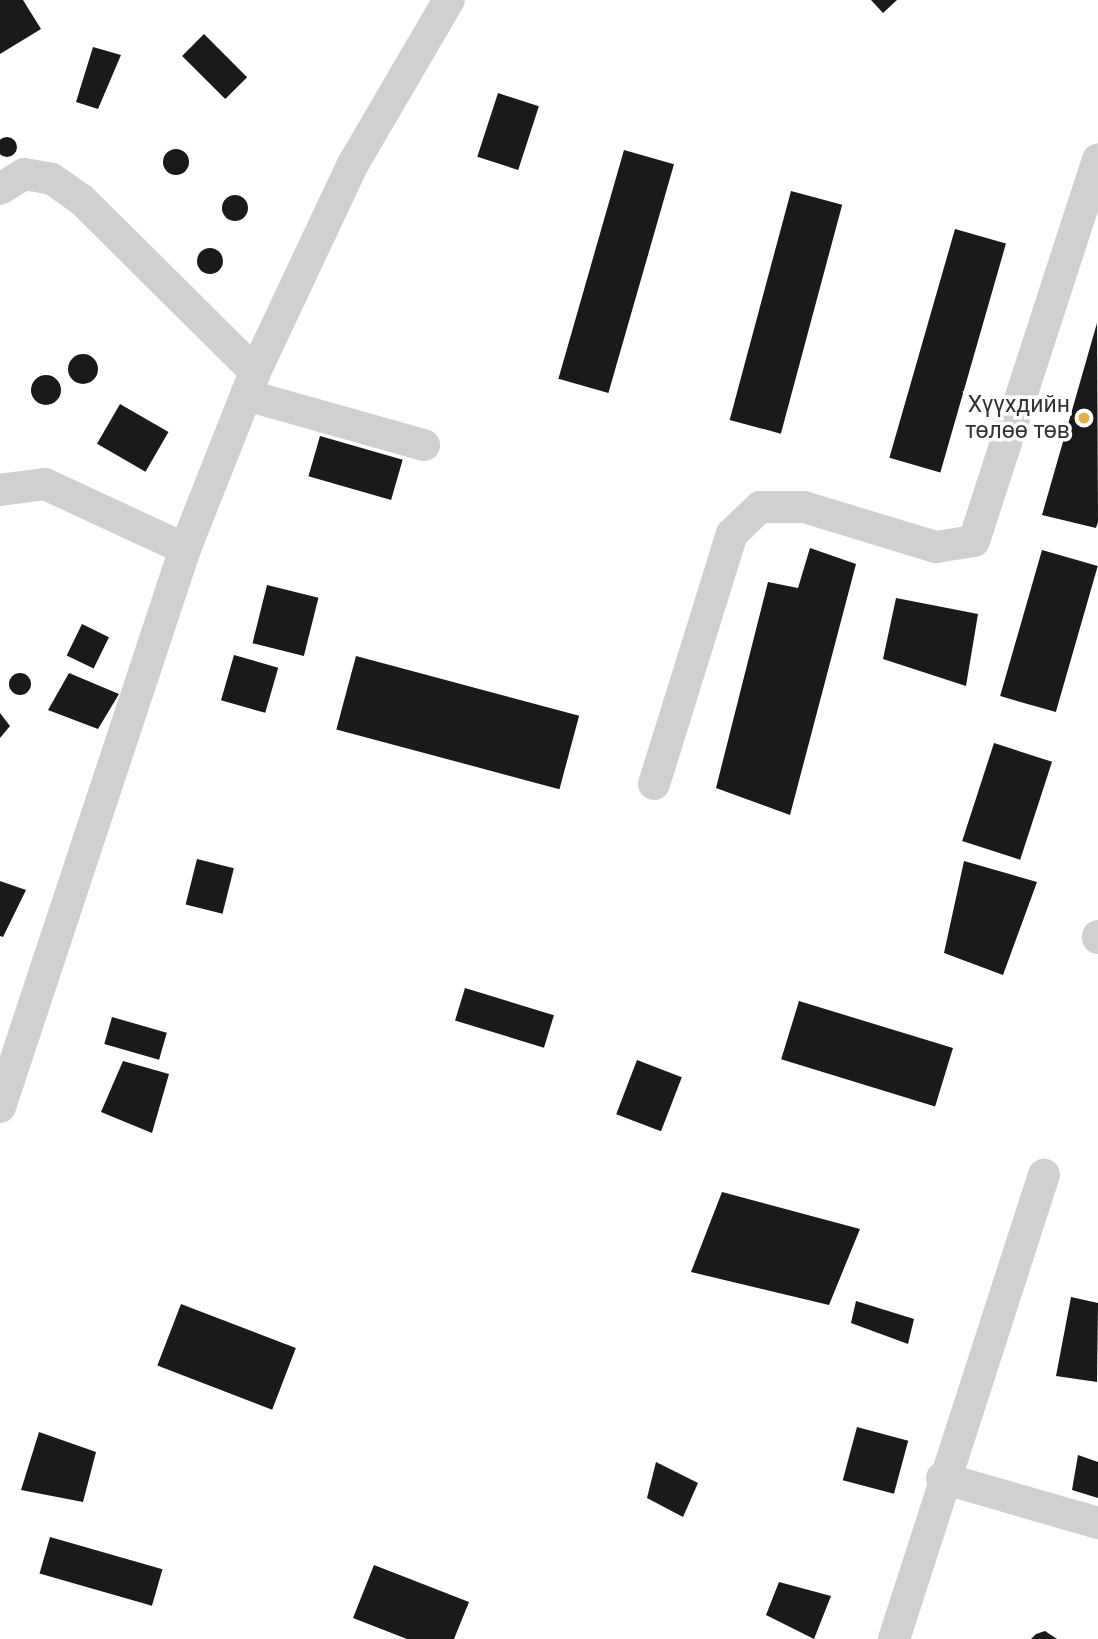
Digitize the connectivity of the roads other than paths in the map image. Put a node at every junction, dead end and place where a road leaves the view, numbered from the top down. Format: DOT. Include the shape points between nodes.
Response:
graph roads {
  1 [pos="449,0"];
  2 [pos="1098,160"];
  3 [pos="0,189"];
  4 [pos="250,384"];
  5 [pos="424,445"];
  6 [pos="0,490"];
  7 [pos="185,549"];
  8 [pos="654,784"];
  9 [pos="0,1107"];
  10 [pos="1044,1175"];
  11 [pos="942,1478"];
  12 [pos="1098,1523"];
  13 [pos="894,1639"];
  1 -- 4 [label="street" via="352,164"];
  2 -- 8 [label="street" via="974,541 936,547 804,507 760,507 733,534"];
  3 -- 4 [label="street" via="24,174 52,179 82,199"];
  4 -- 5 [label="street"];
  4 -- 7 [label="street"];
  6 -- 7 [label="street" via="45,484"];
  7 -- 9 [label="street"];
  10 -- 11 [label="street"];
  11 -- 12 [label="street"];
  11 -- 13 [label="street"];
}
